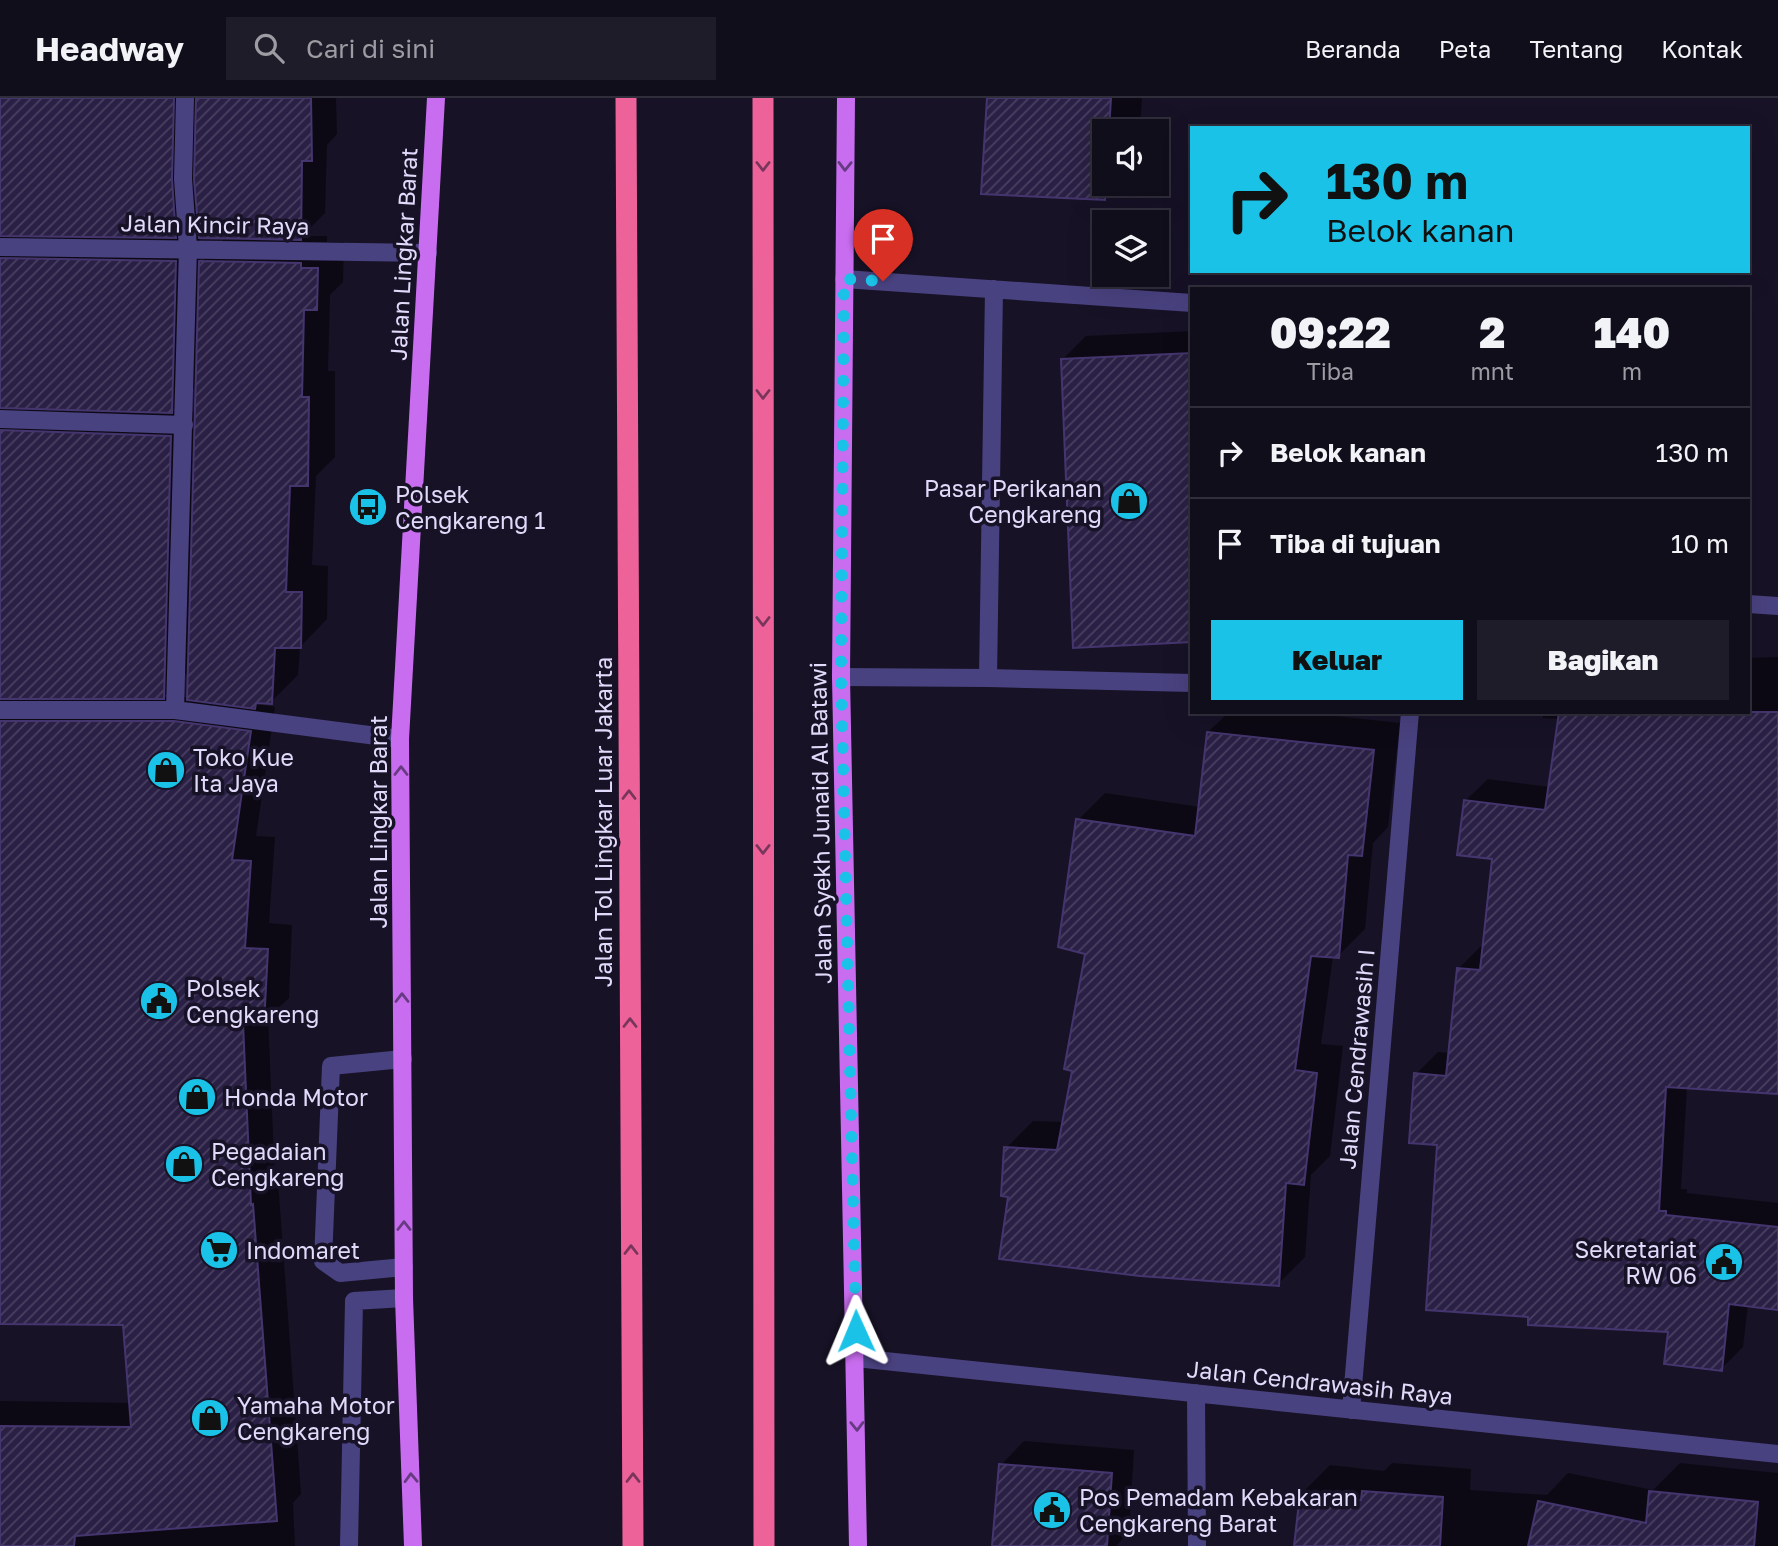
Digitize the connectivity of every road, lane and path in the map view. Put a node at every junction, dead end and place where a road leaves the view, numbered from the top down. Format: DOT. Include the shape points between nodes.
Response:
graph roads {
  1 [pos="185,98"];
  2 [pos="436,98"];
  3 [pos="626,98"];
  4 [pos="763,98"];
  5 [pos="846,98"];
  6 [pos="0,247"];
  7 [pos="188,248"];
  8 [pos="428,253"];
  9 [pos="844,279"];
  10 [pos="994,289"];
  11 [pos="1190,303"];
  12 [pos="0,419"];
  13 [pos="184,425"];
  14 [pos="1750,604"];
  15 [pos="1778,606"];
  16 [pos="841,677"];
  17 [pos="988,678"];
  18 [pos="1190,683"];
  19 [pos="0,710"];
  20 [pos="175,710"];
  21 [pos="1410,714"];
  22 [pos="400,739"];
  23 [pos="403,1059"];
  24 [pos="404,1267"];
  25 [pos="404,1298"];
  26 [pos="856,1358"];
  27 [pos="1196,1394"];
  28 [pos="1351,1410"];
  29 [pos="1778,1454"];
  30 [pos="349,1546"];
  31 [pos="413,1546"];
  32 [pos="633,1546"];
  33 [pos="764,1546"];
  34 [pos="858,1546"];
  35 [pos="1197,1546"];
  1 -- 7 [label="street" via="183,179"];
  2 -- 8 [label="main road, Jalan Lingkar Barat"];
  32 -- 3 [label="highway, Jalan Tol Lingkar Luar Jakarta, one-way"];
  4 -- 33 [label="highway, one-way"];
  5 -- 9 [label="main road, Jalan Syekh Junaid Al Batawi, one-way"];
  6 -- 7 [label="street, Jalan Kincir Raya"];
  7 -- 8 [label="street, Jalan Kincir Raya"];
  7 -- 13 [label="street"];
  8 -- 22 [label="main road, Jalan Lingkar Barat"];
  9 -- 10 [label="street"];
  9 -- 16 [label="main road, Jalan Syekh Junaid Al Batawi"];
  10 -- 11 [label="street"];
  10 -- 17 [label="street"];
  12 -- 13 [label="street"];
  13 -- 20 [label="street"];
  14 -- 15 [label="street"];
  16 -- 17 [label="street"];
  16 -- 26 [label="main road, Jalan Syekh Junaid Al Batawi"];
  17 -- 18 [label="street"];
  19 -- 20 [label="street"];
  20 -- 22 [label="street"];
  21 -- 28 [label="street, Jalan Cendrawasih I"];
  23 -- 22 [label="main road, Jalan Lingkar Barat, one-way"];
  24 -- 23 [label="main road, Jalan Lingkar Barat, one-way"];
  23 -- 24 [label="street" via="331,1066 323,1261 340,1273"];
  24 -- 25 [label="main road, Jalan Lingkar Barat"];
  25 -- 30 [label="street" via="354,1301"];
  31 -- 25 [label="main road, Jalan Lingkar Barat, one-way"];
  26 -- 27 [label="street, Jalan Cendrawasih Raya"];
  26 -- 34 [label="main road, Jalan Syekh Junaid Al Batawi, one-way"];
  27 -- 28 [label="street, Jalan Cendrawasih Raya"];
  27 -- 35 [label="street"];
  28 -- 29 [label="street, Jalan Cendrawasih Raya"];
}
